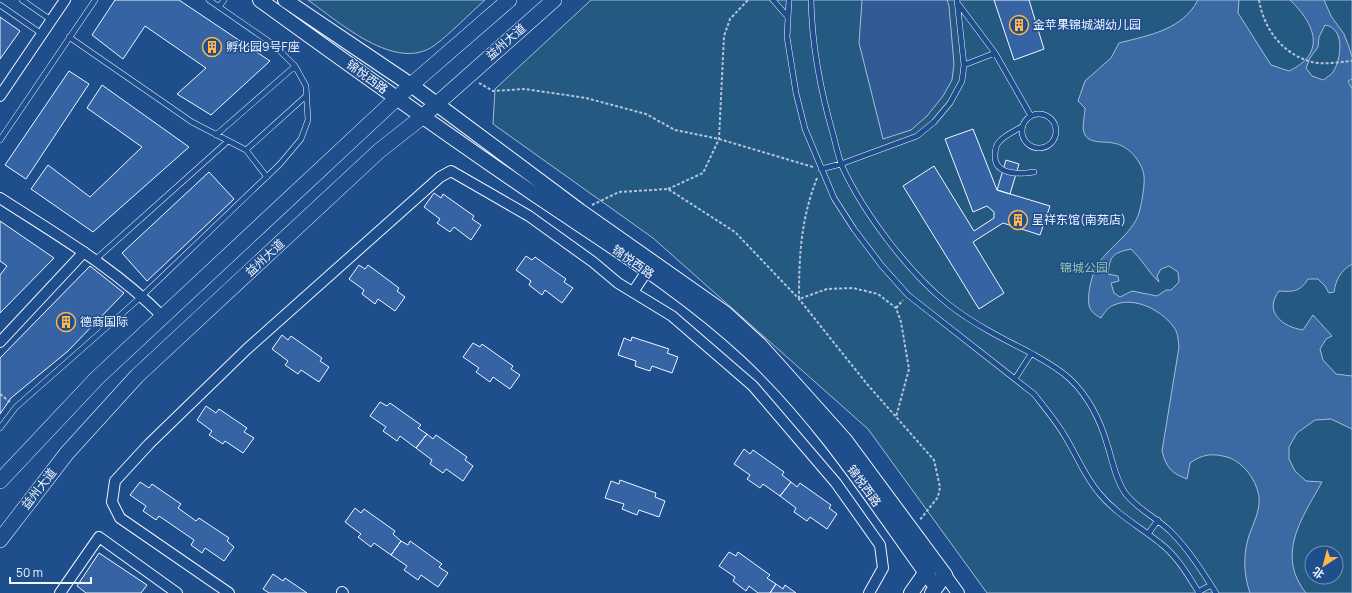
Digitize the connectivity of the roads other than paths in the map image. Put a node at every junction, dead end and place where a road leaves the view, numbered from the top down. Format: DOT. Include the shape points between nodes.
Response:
graph roads {
  1 [pos="22,0"];
  2 [pos="65,0"];
  3 [pos="95,0"];
  4 [pos="209,0"];
  5 [pos="224,0"];
  6 [pos="260,0"];
  7 [pos="285,0"];
  8 [pos="508,0"];
  9 [pos="554,0"];
  10 [pos="773,0"];
  11 [pos="788,0"];
  12 [pos="811,0"];
  13 [pos="958,2"];
  14 [pos="0,5"];
  15 [pos="219,7"];
  16 [pos="788,17"];
  17 [pos="51,20"];
  18 [pos="42,34"];
  19 [pos="69,37"];
  20 [pos="995,53"];
  21 [pos="964,65"];
  22 [pos="295,66"];
  23 [pos="411,85"];
  24 [pos="0,96"];
  25 [pos="306,96"];
  26 [pos="397,99"];
  27 [pos="437,104"];
  28 [pos="1031,116"];
  29 [pos="422,117"];
  30 [pos="1023,126"];
  31 [pos="216,135"];
  32 [pos="0,140"];
  33 [pos="228,141"];
  34 [pos="246,150"];
  35 [pos="841,164"];
  36 [pos="821,169"];
  37 [pos="1034,172"];
  38 [pos="267,176"];
  39 [pos="0,198"];
  40 [pos="84,252"];
  41 [pos="96,259"];
  42 [pos="647,271"];
  43 [pos="633,292"];
  44 [pos="142,296"];
  45 [pos="163,317"];
  46 [pos="0,342"];
  47 [pos="1031,354"];
  48 [pos="1015,379"];
  49 [pos="0,428"];
  50 [pos="0,481"];
  51 [pos="1158,520"];
  52 [pos="1148,534"];
  53 [pos="0,540"];
  54 [pos="929,567"];
  55 [pos="945,575"];
  56 [pos="1211,585"];
  57 [pos="936,591"];
  58 [pos="60,593"];
  59 [pos="177,593"];
  60 [pos="229,593"];
  61 [pos="868,593"];
  62 [pos="911,593"];
  63 [pos="958,593"];
  64 [pos="1199,593"];
  65 [pos="1216,593"];
  1 -- 17 [label="lane"];
  2 -- 17 [label="street"];
  3 -- 19 [label="lane"];
  4 -- 15 [label="lane"];
  5 -- 15 [label="lane"];
  6 -- 26 [label="main road, 锦悦西路"];
  7 -- 23 [label="main road, 锦悦西路"];
  8 -- 23 [label="main road"];
  9 -- 27 [label="main road, 益州大道"];
  10 -- 16 [label="lane"];
  11 -- 16 [label="lane"];
  12 -- 35 [label="lane" via="812,36 818,74"];
  13 -- 20 [label="lane"];
  13 -- 21 [label="lane"];
  14 -- 18 [label="lane"];
  15 -- 22 [label="lane" via="274,46"];
  16 -- 36 [label="lane" via="787,37 796,93 805,129"];
  17 -- 18 [label="street"];
  18 -- 24 [label="street"];
  19 -- 31 [label="lane" via="192,122"];
  19 -- 32 [label="lane"];
  20 -- 21 [label="lane"];
  20 -- 28 [label="lane"];
  21 -- 35 [label="lane" via="962,81 950,102 934,122 917,136"];
  22 -- 25 [label="lane" via="306,86"];
  22 -- 31 [label="lane"];
  23 -- 26 [label="main road"];
  23 -- 27 [label="main road, 锦悦西路"];
  25 -- 34 [label="lane"];
  25 -- 38 [label="lane" via="308,120 301,139"];
  26 -- 29 [label="main road, 锦悦西路"];
  26 -- 45 [label="main road"];
  27 -- 29 [label="main road, 益州大道"];
  27 -- 54 [label="main road, 锦悦西路" via="580,211 725,314 760,345 845,440 911,530"];
  28 -- 30 [label="lane"];
  28 -- 30 [label="lane" via="1045,115 1051,119 1056,132 1054,138 1043,147 1030,145 1022,133"];
  29 -- 42 [label="main road, 锦悦西路"];
  29 -- 53 [label="main road, 益州大道" via="379,151 137,376 67,453"];
  30 -- 37 [label="lane" via="999,142 996,148 996,164 1008,172"];
  31 -- 33 [label="lane"];
  33 -- 34 [label="lane"];
  33 -- 41 [label="lane"];
  34 -- 38 [label="lane"];
  35 -- 36 [label="lane"];
  35 -- 47 [label="lane" via="878,227 925,282 948,304 973,321"];
  36 -- 48 [label="lane" via="834,198 854,229 908,295"];
  38 -- 44 [label="lane"];
  39 -- 40 [label="street"];
  40 -- 41 [label="street"];
  40 -- 46 [label="street"];
  41 -- 44 [label="street"];
  42 -- 43 [label="street"];
  42 -- 54 [label="main road, 锦悦西路" via="717,323 781,383 836,447"];
  43 -- 60 [label="street" via="529,216 451,171 440,177 247,349 115,480 112,502 120,518"];
  43 -- 61 [label="street" via="672,316 753,386 836,483 880,545 883,568"];
  44 -- 45 [label="street"];
  44 -- 49 [label="lane" via="16,407"];
  45 -- 50 [label="main road" via="97,378"];
  47 -- 48 [label="lane"];
  47 -- 51 [label="lane" via="1058,368 1086,399 1099,419 1125,493 1135,504"];
  48 -- 52 [label="lane" via="1034,394 1050,414 1098,492 1112,507"];
  51 -- 52 [label="lane"];
  51 -- 56 [label="lane" via="1186,549"];
  52 -- 64 [label="lane" via="1175,558"];
  54 -- 55 [label="main road, 锦悦西路"];
  54 -- 57 [label="main road, 锦悦西路"];
  54 -- 62 [label="main road"];
  55 -- 57 [label="main road"];
  55 -- 63 [label="street, 锦悦西路"];
  56 -- 64 [label="lane"];
  56 -- 65 [label="lane"];
  58 -- 59 [label="street" via="99,537"];
}
